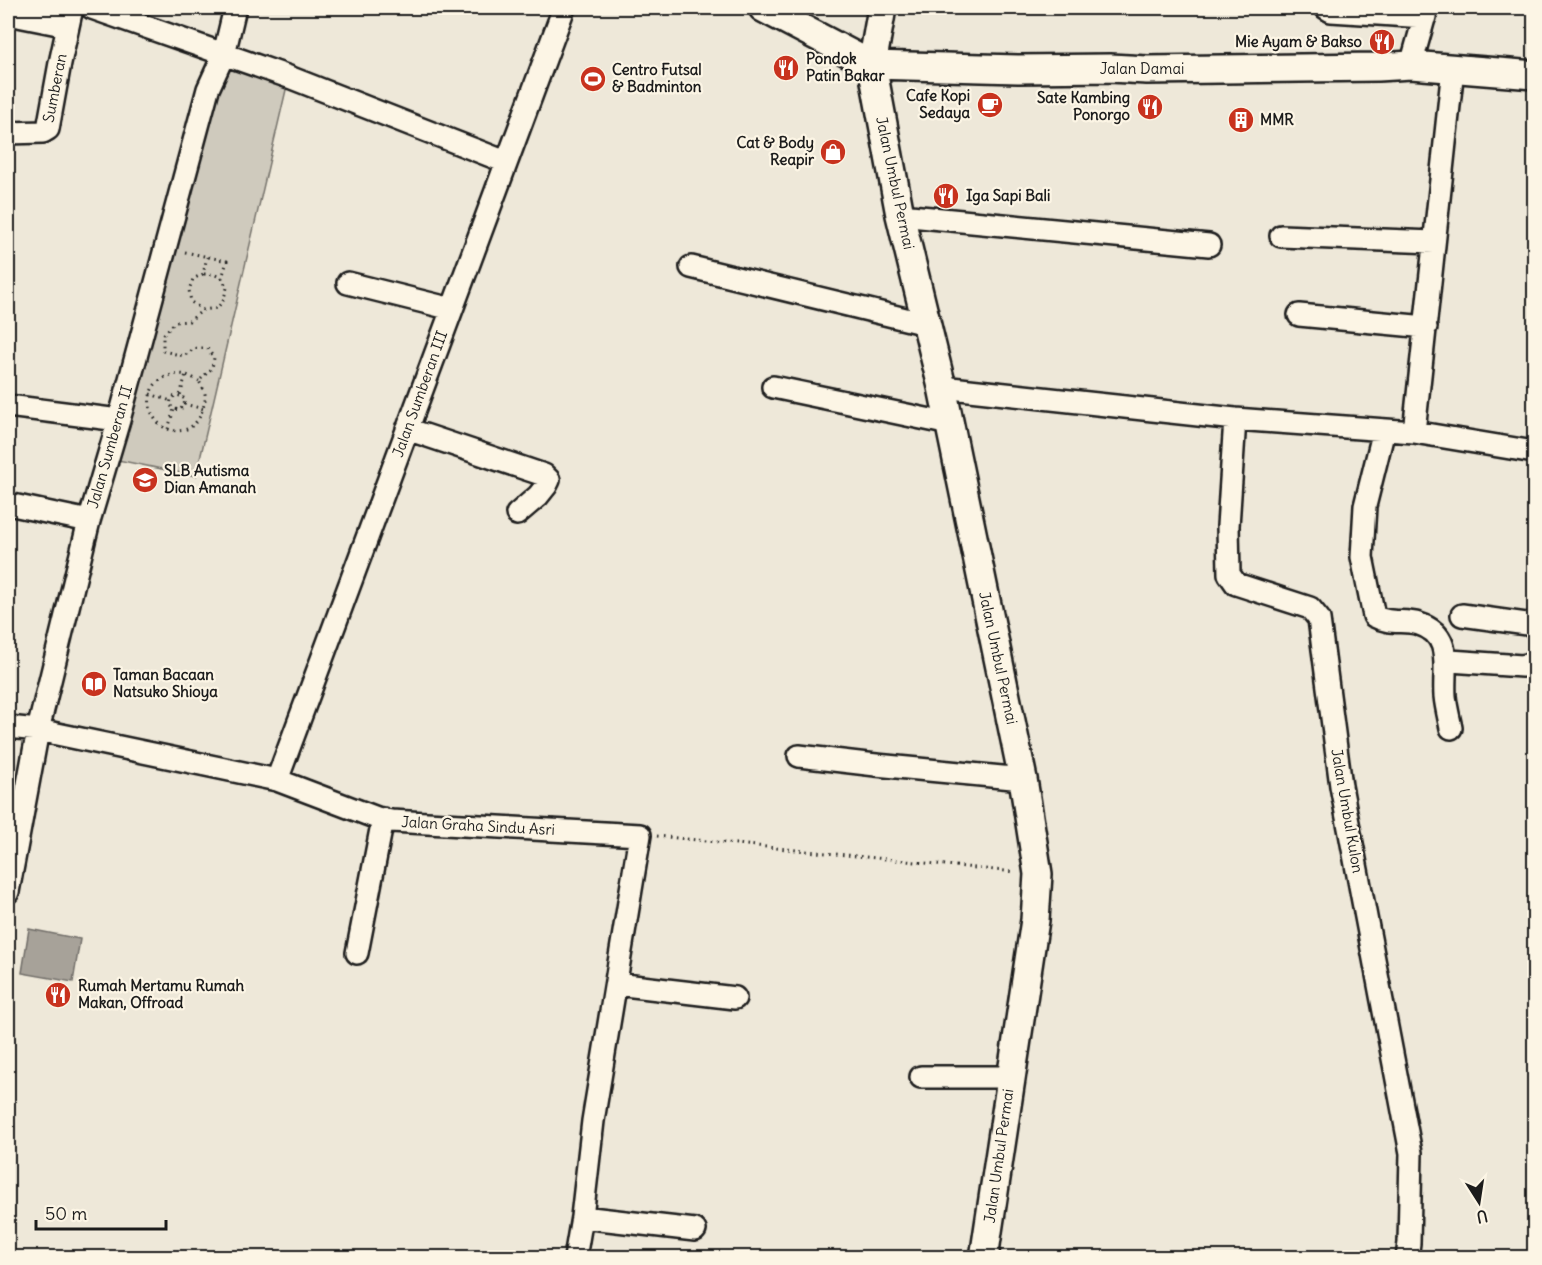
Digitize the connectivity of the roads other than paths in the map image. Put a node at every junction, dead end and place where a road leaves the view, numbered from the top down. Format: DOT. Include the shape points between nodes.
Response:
graph roads {
  1 [pos="92,8"];
  2 [pos="235,8"];
  3 [pos="564,8"];
  4 [pos="764,8"];
  5 [pos="882,8"];
  6 [pos="1326,8"];
  7 [pos="1426,12"];
  8 [pos="8,14"];
  9 [pos="70,17"];
  10 [pos="224,54"];
  11 [pos="872,65"];
  12 [pos="1412,65"];
  13 [pos="1453,68"];
  14 [pos="1534,75"];
  15 [pos="8,133"];
  16 [pos="506,162"];
  17 [pos="900,215"];
  18 [pos="1281,236"];
  19 [pos="1434,242"];
  20 [pos="1209,245"];
  21 [pos="691,267"];
  22 [pos="348,284"];
  23 [pos="452,309"];
  24 [pos="1299,315"];
  25 [pos="926,324"];
  26 [pos="1426,327"];
  27 [pos="773,387"];
  28 [pos="942,387"];
  29 [pos="8,406"];
  30 [pos="1235,419"];
  31 [pos="119,420"];
  32 [pos="950,424"];
  33 [pos="407,429"];
  34 [pos="1384,430"];
  35 [pos="1414,432"];
  36 [pos="1534,452"];
  37 [pos="8,504"];
  38 [pos="517,514"];
  39 [pos="89,521"];
  40 [pos="1462,615"];
  41 [pos="1534,625"];
  42 [pos="1446,663"];
  43 [pos="1534,663"];
  44 [pos="8,727"];
  45 [pos="1451,728"];
  46 [pos="38,730"];
  47 [pos="799,756"];
  48 [pos="1023,779"];
  49 [pos="277,780"];
  50 [pos="383,819"];
  51 [pos="8,885"];
  52 [pos="357,953"];
  53 [pos="616,984"];
  54 [pos="735,998"];
  55 [pos="921,1077"];
  56 [pos="1010,1077"];
  57 [pos="582,1217"];
  58 [pos="694,1230"];
  59 [pos="575,1257"];
  60 [pos="984,1257"];
  61 [pos="1407,1257"];
  1 -- 10 [label="street"];
  2 -- 10 [label="street, Jalan Sumberan II"];
  3 -- 16 [label="street, Jalan Sumberan III"];
  4 -- 11 [label="main road, Jalan Damai"];
  5 -- 11 [label="main road"];
  6 -- 7 [label="street"];
  7 -- 12 [label="street"];
  8 -- 9 [label="street"];
  9 -- 15 [label="street, Sumberan" via="48,129"];
  10 -- 16 [label="street"];
  10 -- 31 [label="street, Jalan Sumberan II" via="208,89"];
  11 -- 12 [label="main road, Jalan Damai" via="1147,70"];
  11 -- 17 [label="main road, Jalan Umbul Permai"];
  12 -- 13 [label="main road, Jalan Damai"];
  13 -- 14 [label="main road, Jalan Damai"];
  13 -- 19 [label="street"];
  16 -- 23 [label="street, Jalan Sumberan III"];
  17 -- 20 [label="street"];
  17 -- 25 [label="main road, Jalan Umbul Permai"];
  18 -- 19 [label="street"];
  19 -- 26 [label="street"];
  21 -- 25 [label="street"];
  22 -- 23 [label="street"];
  23 -- 33 [label="street, Jalan Sumberan III"];
  24 -- 26 [label="street"];
  25 -- 28 [label="main road, Jalan Umbul Permai"];
  26 -- 35 [label="street"];
  27 -- 32 [label="street"];
  28 -- 30 [label="street"];
  28 -- 32 [label="main road, Jalan Umbul Permai"];
  29 -- 31 [label="street"];
  30 -- 34 [label="street"];
  30 -- 61 [label="street, Jalan Umbul Kulon" via="1229,574 1236,584 1310,608 1319,619 1341,786 1411,1153"];
  31 -- 39 [label="street, Jalan Sumberan II"];
  32 -- 48 [label="main road, Jalan Umbul Permai"];
  33 -- 38 [label="street" via="544,475 549,480 546,486"];
  33 -- 49 [label="street, Jalan Sumberan III"];
  34 -- 35 [label="street"];
  34 -- 42 [label="street" via="1364,516 1362,557 1374,616 1433,631 1442,642"];
  35 -- 36 [label="street"];
  37 -- 39 [label="street"];
  39 -- 46 [label="street, Jalan Sumberan II"];
  40 -- 41 [label="street"];
  42 -- 43 [label="street"];
  42 -- 45 [label="street" via="1445,697"];
  44 -- 46 [label="street, Jalan Graha Sindu Asri"];
  46 -- 49 [label="street, Jalan Graha Sindu Asri"];
  46 -- 51 [label="street, Jalan Sumberan II"];
  47 -- 48 [label="street"];
  48 -- 56 [label="main road, Jalan Umbul Permai" via="1038,874 1035,920"];
  49 -- 50 [label="street, Jalan Graha Sindu Asri"];
  50 -- 52 [label="street"];
  50 -- 53 [label="street, Jalan Graha Sindu Asri" via="640,835"];
  53 -- 54 [label="street"];
  53 -- 57 [label="street"];
  55 -- 56 [label="street"];
  56 -- 60 [label="main road, Jalan Umbul Permai"];
  57 -- 58 [label="street"];
  57 -- 59 [label="street"];
}
